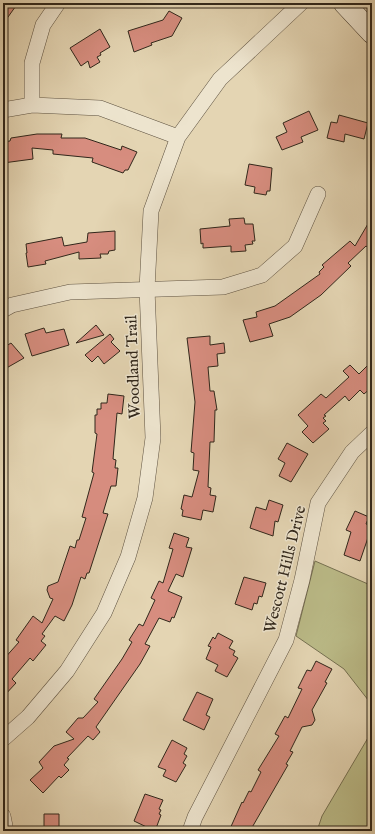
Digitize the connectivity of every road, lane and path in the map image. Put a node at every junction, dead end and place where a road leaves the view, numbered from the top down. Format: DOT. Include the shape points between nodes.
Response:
graph roads {
  1 [pos="58,3"];
  2 [pos="301,3"];
  3 [pos="344,3"];
  4 [pos="372,33"];
  5 [pos="32,105"];
  6 [pos="3,110"];
  7 [pos="178,138"];
  8 [pos="318,194"];
  9 [pos="147,289"];
  10 [pos="3,310"];
  11 [pos="372,433"];
  12 [pos="3,738"];
  13 [pos="3,816"];
  14 [pos="6,831"];
  15 [pos="190,831"];
  1 -- 5 [label="street" via="43,25 32,63"];
  2 -- 7 [label="street, Woodland Trail" via="220,78"];
  3 -- 4 [label="street"];
  5 -- 6 [label="street"];
  5 -- 7 [label="street" via="100,108"];
  7 -- 9 [label="street, Woodland Trail" via="151,211"];
  8 -- 9 [label="street" via="295,246 262,275 223,287"];
  9 -- 10 [label="street" via="70,292 12,305"];
  9 -- 12 [label="street, Woodland Trail" via="153,438 145,498 128,557 104,613 67,671 28,717"];
  11 -- 15 [label="street, Wescott Hills Drive" via="352,452 318,503 286,640"];
  13 -- 14 [label="street"];
}
